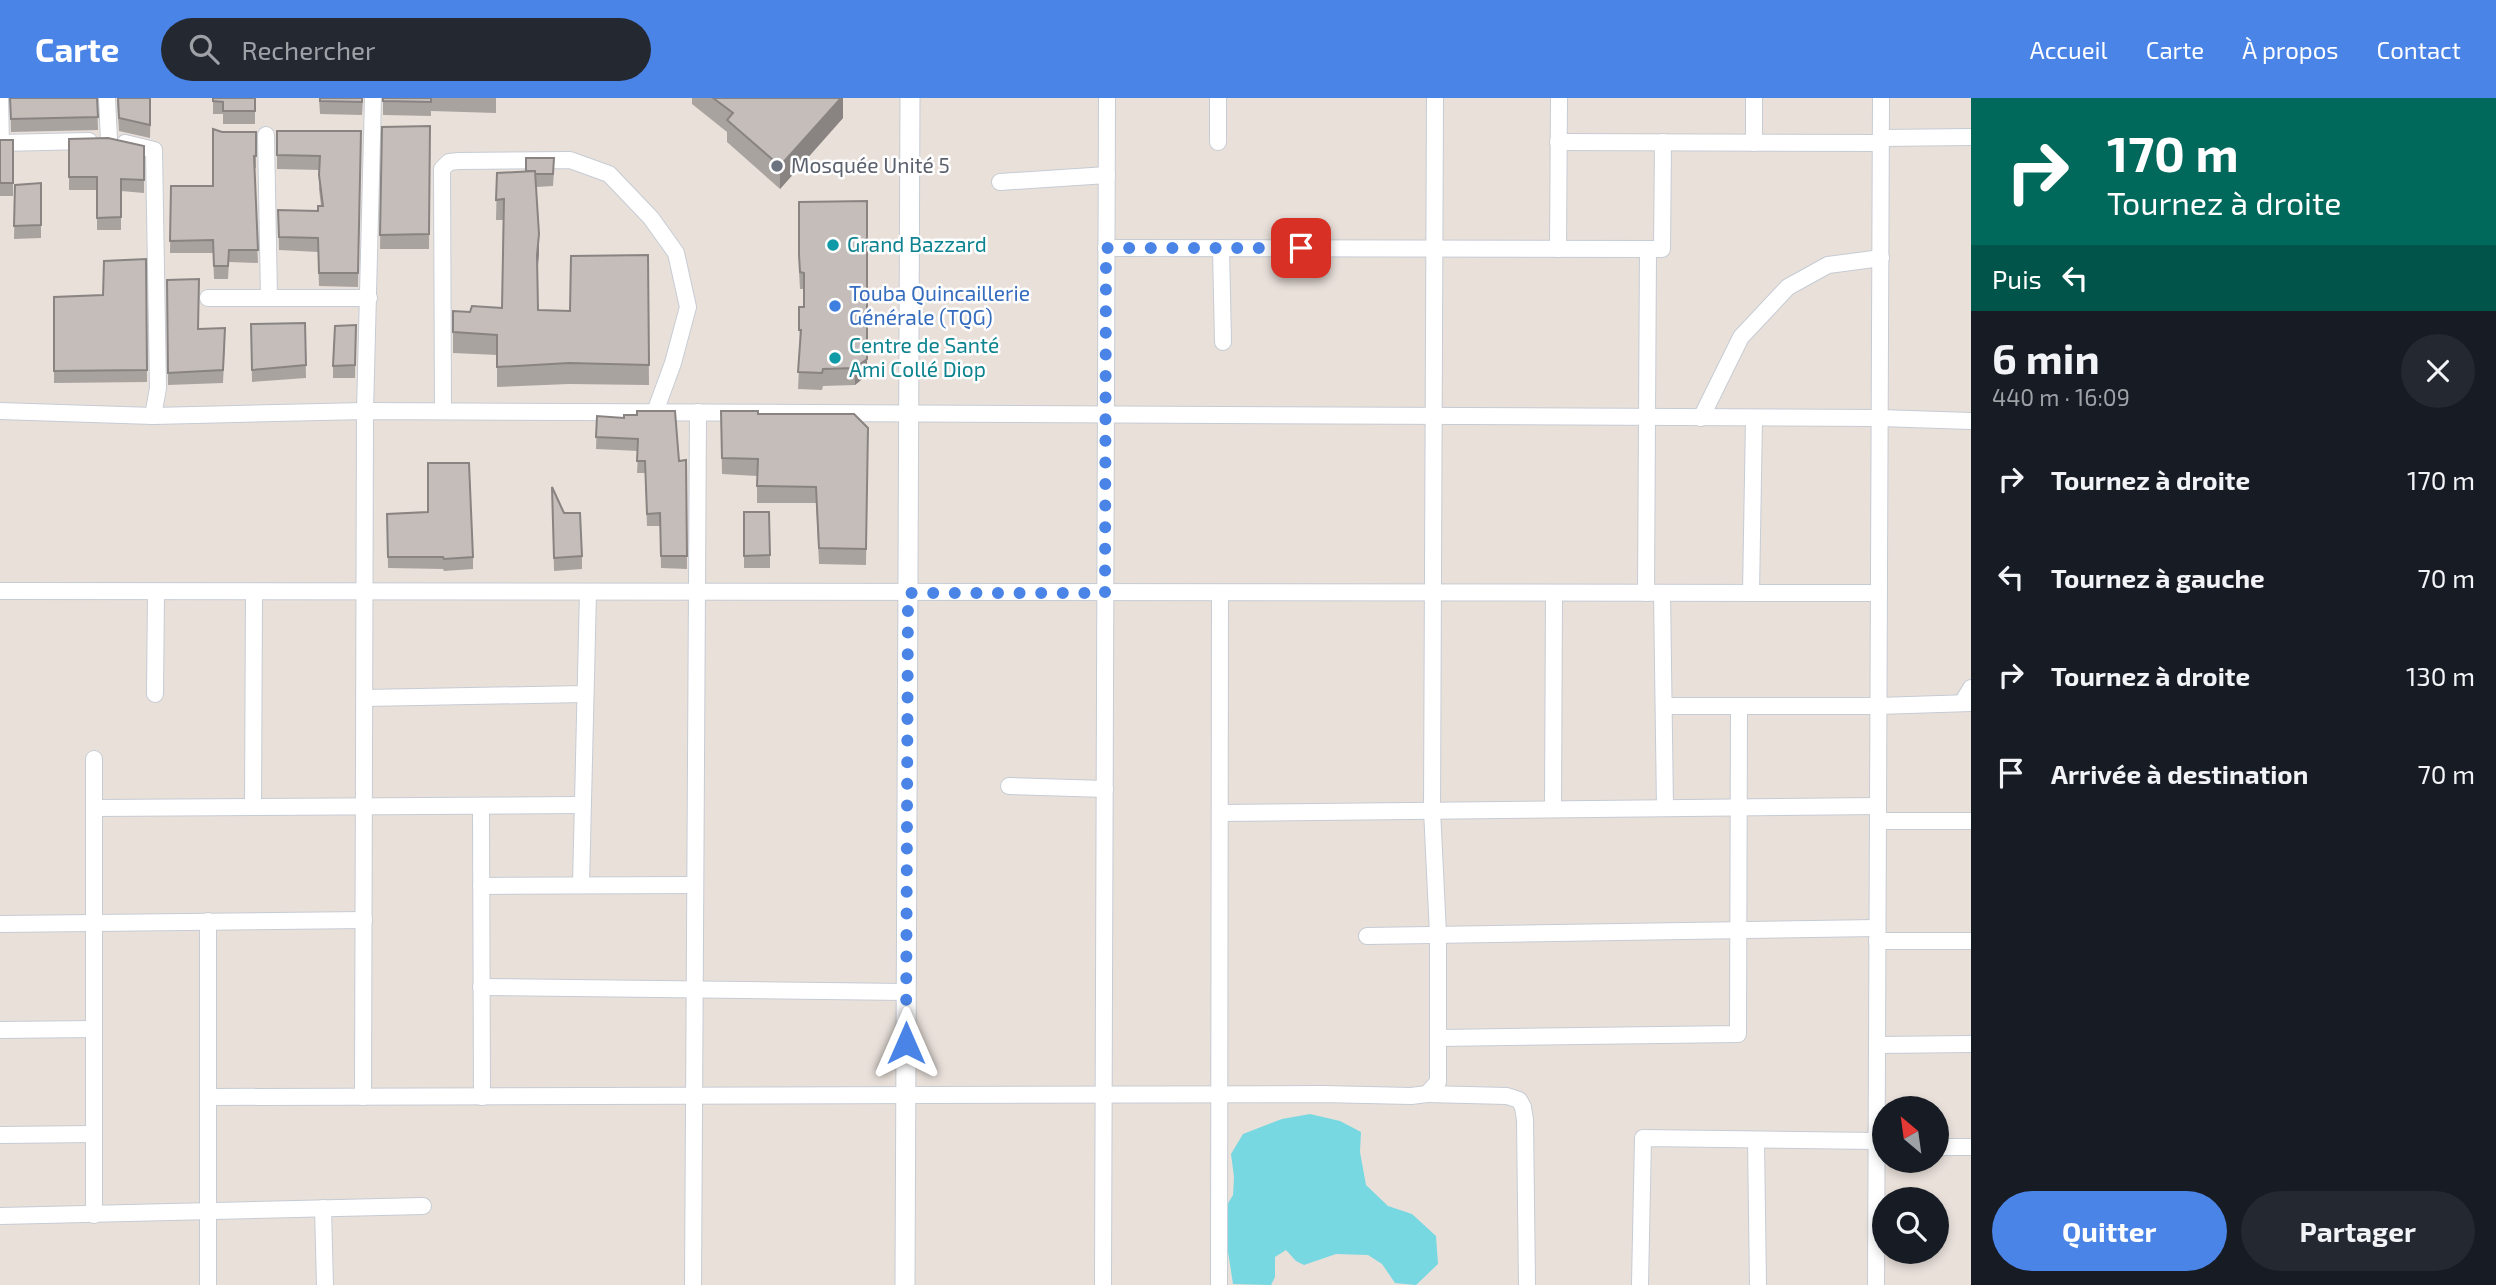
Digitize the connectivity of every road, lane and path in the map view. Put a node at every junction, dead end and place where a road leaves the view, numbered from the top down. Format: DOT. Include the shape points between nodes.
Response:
graph roads {
  1 [pos="0,98"];
  2 [pos="107,98"];
  3 [pos="373,98"];
  4 [pos="910,98"];
  5 [pos="1107,98"];
  6 [pos="1218,98"];
  7 [pos="1435,98"];
  8 [pos="1559,98"];
  9 [pos="1754,98"];
  10 [pos="1881,98"];
  11 [pos="267,135"];
  12 [pos="1971,136"];
  13 [pos="109,140"];
  14 [pos="1881,140"];
  15 [pos="1218,142"];
  16 [pos="1558,142"];
  17 [pos="1662,142"];
  18 [pos="1,143"];
  19 [pos="1754,143"];
  20 [pos="1107,175"];
  21 [pos="1000,182"];
  22 [pos="1106,248"];
  23 [pos="1221,248"];
  24 [pos="1434,248"];
  25 [pos="1558,249"];
  26 [pos="1648,249"];
  27 [pos="1881,258"];
  28 [pos="208,298"];
  29 [pos="269,298"];
  30 [pos="369,299"];
  31 [pos="1223,342"];
  32 [pos="0,411"];
  33 [pos="365,411"];
  34 [pos="443,411"];
  35 [pos="655,412"];
  36 [pos="698,412"];
  37 [pos="909,413"];
  38 [pos="1106,414"];
  39 [pos="153,416"];
  40 [pos="1434,416"];
  41 [pos="1647,417"];
  42 [pos="1701,418"];
  43 [pos="1754,418"];
  44 [pos="1880,418"];
  45 [pos="1971,421"];
  46 [pos="0,591"];
  47 [pos="156,592"];
  48 [pos="254,592"];
  49 [pos="365,592"];
  50 [pos="588,592"];
  51 [pos="697,593"];
  52 [pos="908,593"];
  53 [pos="1105,593"];
  54 [pos="1220,593"];
  55 [pos="1433,593"];
  56 [pos="1555,593"];
  57 [pos="1654,593"];
  58 [pos="1751,593"];
  59 [pos="1879,593"];
  60 [pos="1971,688"];
  61 [pos="155,694"];
  62 [pos="584,694"];
  63 [pos="365,698"];
  64 [pos="1966,703"];
  65 [pos="1664,706"];
  66 [pos="1738,706"];
  67 [pos="1878,706"];
  68 [pos="94,758"];
  69 [pos="1009,786"];
  70 [pos="1105,789"];
  71 [pos="481,806"];
  72 [pos="581,806"];
  73 [pos="253,807"];
  74 [pos="364,807"];
  75 [pos="1738,807"];
  76 [pos="94,808"];
  77 [pos="1665,808"];
  78 [pos="1553,809"];
  79 [pos="1432,810"];
  80 [pos="1220,813"];
  81 [pos="1878,814"];
  82 [pos="1971,821"];
  83 [pos="695,885"];
  84 [pos="481,886"];
  85 [pos="580,886"];
  86 [pos="363,920"];
  87 [pos="208,921"];
  88 [pos="94,922"];
  89 [pos="0,924"];
  90 [pos="1738,930"];
  91 [pos="1438,934"];
  92 [pos="1877,934"];
  93 [pos="1367,936"];
  94 [pos="1971,941"];
  95 [pos="481,987"];
  96 [pos="695,989"];
  97 [pos="906,992"];
  98 [pos="94,1029"];
  99 [pos="0,1030"];
  100 [pos="1439,1038"];
  101 [pos="1971,1044"];
  102 [pos="1877,1045"];
  103 [pos="1103,1094"];
  104 [pos="1219,1094"];
  105 [pos="1427,1094"];
  106 [pos="906,1095"];
  107 [pos="694,1096"];
  108 [pos="1878,1096"];
  109 [pos="208,1097"];
  110 [pos="363,1097"];
  111 [pos="482,1097"];
  112 [pos="94,1134"];
  113 [pos="0,1135"];
  114 [pos="1756,1140"];
  115 [pos="1872,1145"];
  116 [pos="1950,1147"];
  117 [pos="1971,1147"];
  118 [pos="1878,1173"];
  119 [pos="423,1206"];
  120 [pos="323,1208"];
  121 [pos="208,1210"];
  122 [pos="94,1215"];
  123 [pos="0,1216"];
  124 [pos="208,1285"];
  125 [pos="325,1285"];
  126 [pos="693,1285"];
  127 [pos="905,1285"];
  128 [pos="1103,1285"];
  129 [pos="1219,1285"];
  130 [pos="1527,1285"];
  131 [pos="1640,1285"];
  132 [pos="1758,1285"];
  133 [pos="1876,1285"];
  1 -- 18 [label="street"];
  2 -- 13 [label="street"];
  3 -- 30 [label="street" via="367,135"];
  4 -- 37 [label="street"];
  5 -- 20 [label="street"];
  6 -- 15 [label="street"];
  7 -- 24 [label="street"];
  8 -- 16 [label="street"];
  9 -- 19 [label="street"];
  10 -- 14 [label="street"];
  11 -- 29 [label="street"];
  12 -- 14 [label="street"];
  13 -- 18 [label="street"];
  13 -- 39 [label="street" via="155,150 158,388"];
  14 -- 19 [label="street"];
  14 -- 27 [label="street"];
  16 -- 17 [label="street"];
  16 -- 25 [label="street"];
  17 -- 19 [label="street"];
  17 -- 26 [label="street" via="1662,249"];
  20 -- 21 [label="street"];
  20 -- 22 [label="street"];
  22 -- 23 [label="street"];
  22 -- 38 [label="street"];
  23 -- 24 [label="street"];
  23 -- 31 [label="street"];
  24 -- 25 [label="street"];
  24 -- 40 [label="street"];
  25 -- 26 [label="street"];
  26 -- 41 [label="street"];
  27 -- 42 [label="street" via="1828,265 1788,287 1741,337"];
  27 -- 44 [label="street"];
  28 -- 29 [label="street"];
  29 -- 30 [label="street"];
  30 -- 33 [label="street"];
  32 -- 39 [label="street"];
  33 -- 34 [label="street"];
  33 -- 39 [label="street"];
  33 -- 49 [label="street"];
  34 -- 35 [label="street"];
  34 -- 35 [label="street" via="442,169 459,161 570,160 609,174 652,218 676,253 688,307"];
  35 -- 36 [label="street"];
  36 -- 37 [label="street"];
  36 -- 51 [label="street"];
  37 -- 38 [label="street"];
  37 -- 52 [label="street"];
  38 -- 40 [label="street"];
  38 -- 53 [label="street"];
  40 -- 41 [label="street"];
  40 -- 55 [label="street"];
  41 -- 42 [label="street"];
  41 -- 57 [label="street"];
  42 -- 43 [label="street"];
  43 -- 44 [label="street"];
  43 -- 58 [label="street"];
  44 -- 45 [label="street"];
  44 -- 59 [label="street"];
  46 -- 47 [label="street"];
  47 -- 48 [label="street"];
  47 -- 61 [label="street"];
  48 -- 49 [label="street"];
  48 -- 73 [label="street"];
  49 -- 50 [label="street"];
  49 -- 63 [label="street"];
  50 -- 51 [label="street"];
  50 -- 62 [label="street"];
  51 -- 52 [label="street"];
  51 -- 83 [label="street"];
  52 -- 53 [label="street"];
  52 -- 97 [label="street"];
  53 -- 54 [label="street"];
  53 -- 70 [label="street"];
  54 -- 55 [label="street"];
  54 -- 80 [label="street"];
  55 -- 56 [label="street"];
  55 -- 79 [label="street"];
  56 -- 57 [label="street"];
  56 -- 78 [label="street"];
  57 -- 58 [label="street"];
  57 -- 65 [label="street"];
  58 -- 59 [label="street"];
  59 -- 67 [label="street"];
  60 -- 64 [label="street"];
  62 -- 63 [label="street"];
  62 -- 72 [label="street"];
  63 -- 74 [label="street"];
  64 -- 67 [label="street"];
  65 -- 66 [label="street"];
  65 -- 77 [label="street"];
  66 -- 67 [label="street"];
  66 -- 75 [label="street"];
  67 -- 81 [label="street"];
  68 -- 76 [label="street"];
  69 -- 70 [label="street"];
  70 -- 103 [label="street"];
  71 -- 72 [label="street"];
  71 -- 74 [label="street"];
  71 -- 84 [label="street"];
  72 -- 85 [label="street"];
  73 -- 74 [label="street"];
  73 -- 76 [label="street"];
  74 -- 86 [label="street"];
  75 -- 77 [label="street"];
  75 -- 81 [label="street"];
  75 -- 90 [label="street"];
  76 -- 88 [label="street"];
  77 -- 78 [label="street"];
  78 -- 79 [label="street"];
  79 -- 80 [label="street"];
  79 -- 91 [label="street"];
  80 -- 104 [label="street"];
  81 -- 82 [label="street"];
  81 -- 92 [label="street"];
  83 -- 85 [label="street"];
  83 -- 96 [label="street"];
  84 -- 85 [label="street"];
  84 -- 95 [label="street"];
  86 -- 87 [label="street"];
  86 -- 110 [label="street"];
  87 -- 88 [label="street"];
  87 -- 109 [label="street"];
  88 -- 89 [label="street"];
  88 -- 98 [label="street"];
  90 -- 91 [label="street"];
  90 -- 92 [label="street"];
  90 -- 100 [label="street" via="1738,1034"];
  91 -- 93 [label="street"];
  91 -- 100 [label="street"];
  92 -- 94 [label="street"];
  92 -- 102 [label="street"];
  95 -- 96 [label="street"];
  95 -- 111 [label="street"];
  96 -- 97 [label="street"];
  96 -- 107 [label="street"];
  97 -- 106 [label="street"];
  98 -- 99 [label="street"];
  98 -- 112 [label="street"];
  100 -- 105 [label="street" via="1438,1082"];
  101 -- 102 [label="street"];
  102 -- 108 [label="street"];
  103 -- 104 [label="street"];
  103 -- 106 [label="street"];
  103 -- 128 [label="street"];
  104 -- 105 [label="street"];
  104 -- 129 [label="street"];
  105 -- 130 [label="street" via="1507,1096 1519,1100 1523,1107"];
  106 -- 107 [label="street"];
  106 -- 127 [label="street"];
  107 -- 111 [label="street"];
  107 -- 126 [label="street"];
  109 -- 110 [label="street"];
  109 -- 121 [label="street"];
  110 -- 111 [label="street"];
  112 -- 113 [label="street"];
  112 -- 122 [label="street"];
  114 -- 115 [label="street"];
  114 -- 131 [label="street" via="1643,1138"];
  114 -- 132 [label="street"];
  116 -- 117 [label="street"];
  118 -- 133 [label="street"];
  119 -- 120 [label="street"];
  120 -- 121 [label="street"];
  120 -- 125 [label="street"];
  121 -- 122 [label="street"];
  121 -- 124 [label="street"];
  122 -- 123 [label="street"];
}
